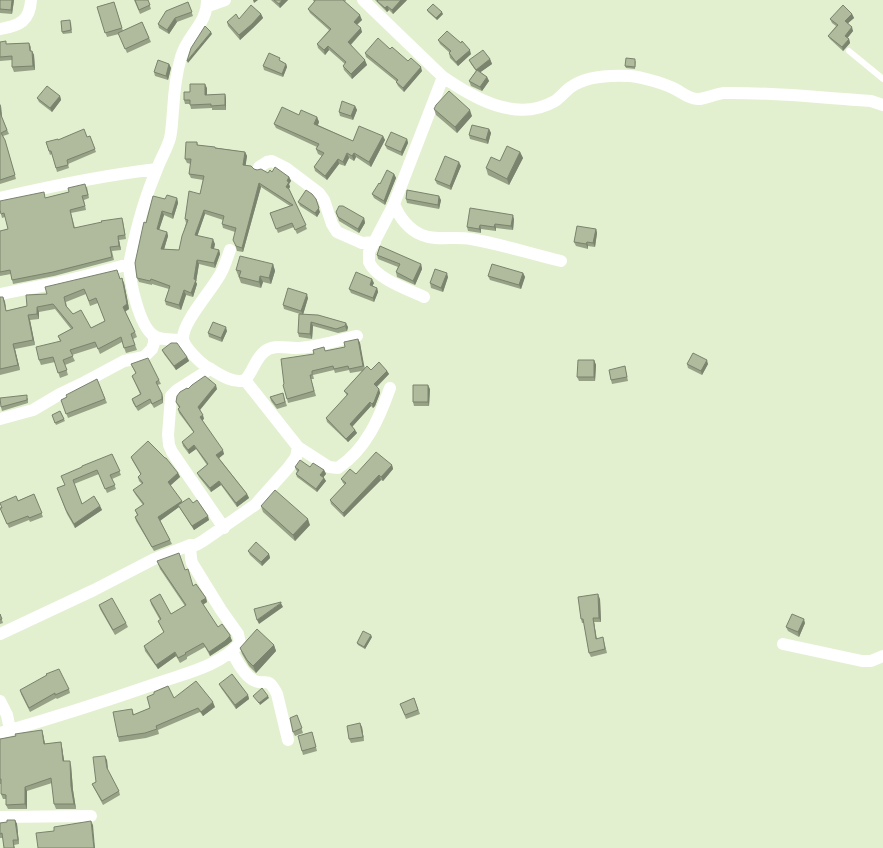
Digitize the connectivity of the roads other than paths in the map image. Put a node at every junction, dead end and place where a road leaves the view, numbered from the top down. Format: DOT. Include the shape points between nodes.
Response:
graph roads {
  1 [pos="31,0"];
  2 [pos="225,0"];
  3 [pos="363,0"];
  4 [pos="207,3"];
  5 [pos="0,29"];
  6 [pos="849,50"];
  7 [pos="443,77"];
  8 [pos="883,79"];
  9 [pos="883,105"];
  10 [pos="259,167"];
  11 [pos="157,169"];
  12 [pos="0,198"];
  13 [pos="394,204"];
  14 [pos="374,242"];
  15 [pos="230,250"];
  16 [pos="561,261"];
  17 [pos="129,265"];
  18 [pos="0,294"];
  19 [pos="424,296"];
  20 [pos="154,336"];
  21 [pos="357,336"];
  22 [pos="183,340"];
  23 [pos="210,369"];
  24 [pos="245,380"];
  25 [pos="390,388"];
  26 [pos="0,419"];
  27 [pos="298,447"];
  28 [pos="224,528"];
  29 [pos="190,545"];
  30 [pos="0,634"];
  31 [pos="783,644"];
  32 [pos="232,652"];
  33 [pos="883,656"];
  34 [pos="0,701"];
  35 [pos="5,732"];
  36 [pos="288,740"];
  37 [pos="91,816"];
  38 [pos="0,817"];
  1 -- 5 [label="street" via="26,18 16,25"];
  2 -- 4 [label="street"];
  3 -- 7 [label="street"];
  4 -- 11 [label="street" via="203,21 186,43 181,56 175,86 171,137"];
  6 -- 8 [label="lane"];
  7 -- 9 [label="street" via="488,103 523,110 541,108 556,100 572,86 585,80 607,76 630,76 660,83 699,99 714,94 748,94 871,101"];
  7 -- 13 [label="street"];
  10 -- 14 [label="street" via="272,161 286,168 322,197 337,232 362,243"];
  11 -- 12 [label="street" via="74,181"];
  11 -- 17 [label="street" via="134,240"];
  13 -- 14 [label="street"];
  13 -- 16 [label="street" via="398,213 412,229 424,236 469,238"];
  14 -- 19 [label="street" via="369,252 372,266 392,283"];
  15 -- 22 [label="street" via="221,274 184,330"];
  17 -- 18 [label="street"];
  17 -- 20 [label="street" via="137,305 147,330"];
  20 -- 22 [label="street"];
  20 -- 26 [label="street" via="152,349 144,357 124,361 33,410"];
  21 -- 24 [label="street" via="298,348 272,348 263,352"];
  22 -- 23 [label="street" via="191,353"];
  23 -- 24 [label="street" via="234,380"];
  23 -- 28 [label="street" via="171,396 168,435 172,452"];
  24 -- 27 [label="street"];
  25 -- 27 [label="street" via="370,436 338,468 329,467"];
  27 -- 28 [label="street" via="296,457 266,495"];
  28 -- 29 [label="street" via="196,545"];
  29 -- 30 [label="street" via="154,558 94,590"];
  29 -- 32 [label="street" via="192,563 240,637 240,643"];
  31 -- 33 [label="street" via="862,661"];
  32 -- 35 [label="street" via="205,666 139,690"];
  32 -- 36 [label="street" via="249,677 260,682 267,681 274,687"];
  34 -- 35 [label="street" via="8,715"];
  37 -- 38 [label="street"];
}
